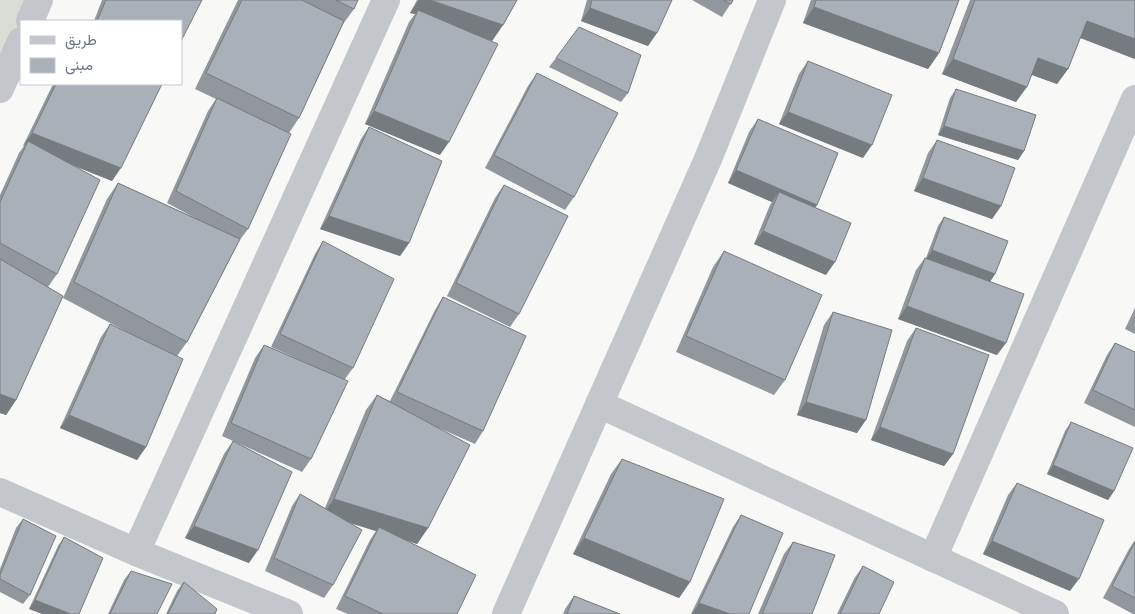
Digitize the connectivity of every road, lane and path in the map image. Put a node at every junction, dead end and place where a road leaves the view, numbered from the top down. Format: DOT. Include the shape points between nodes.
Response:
graph roads {
  1 [pos="39,0"];
  2 [pos="386,0"];
  3 [pos="772,0"];
  4 [pos="30,20"];
  5 [pos="20,43"];
  6 [pos="0,89"];
  7 [pos="1135,99"];
  8 [pos="599,404"];
  9 [pos="0,492"];
  10 [pos="136,552"];
  11 [pos="934,558"];
  12 [pos="289,614"];
  13 [pos="506,614"];
  14 [pos="1054,614"];
  1 -- 4 [label="street"];
  2 -- 10 [label="street"];
  3 -- 8 [label="street" via="708,159"];
  5 -- 6 [label="street"];
  7 -- 11 [label="street"];
  8 -- 11 [label="street"];
  8 -- 13 [label="street"];
  9 -- 10 [label="street"];
  10 -- 12 [label="street"];
  11 -- 14 [label="street"];
}
